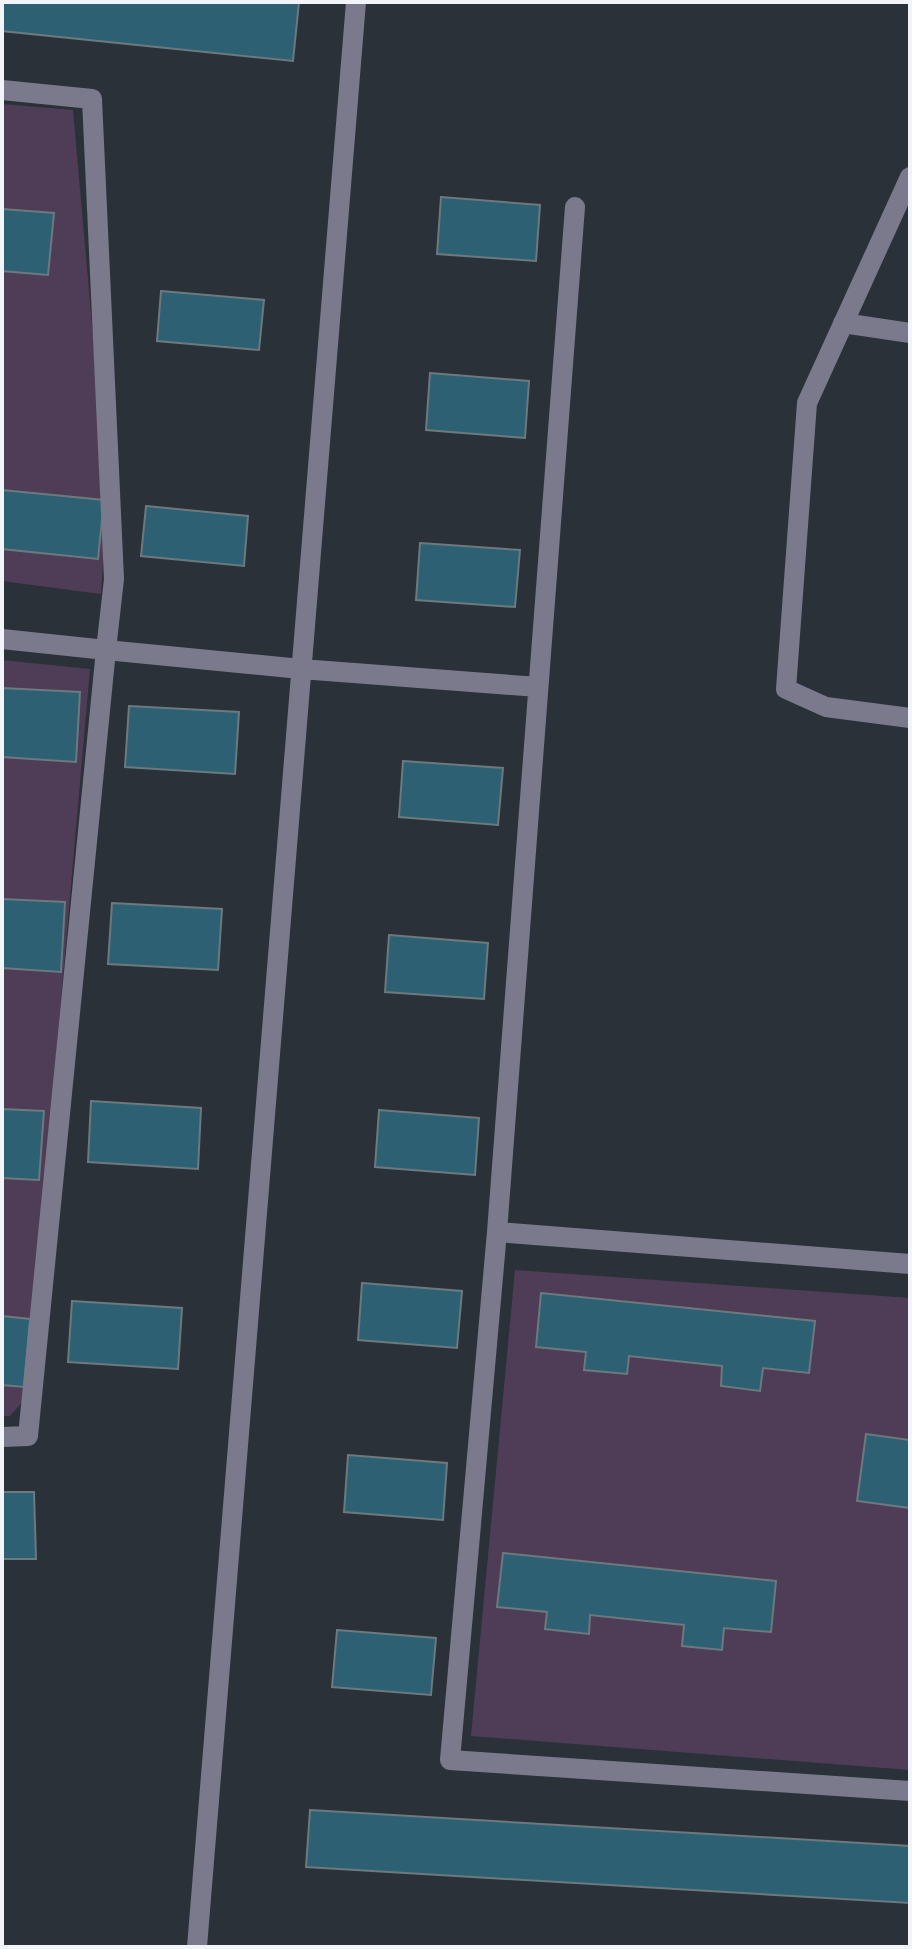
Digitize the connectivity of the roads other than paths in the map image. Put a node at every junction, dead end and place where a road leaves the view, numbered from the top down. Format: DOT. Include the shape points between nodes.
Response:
graph roads {
  1 [pos="356,2"];
  2 [pos="2,90"];
  3 [pos="910,177"];
  4 [pos="575,207"];
  5 [pos="843,323"];
  6 [pos="910,333"];
  7 [pos="2,639"];
  8 [pos="106,650"];
  9 [pos="301,669"];
  10 [pos="538,687"];
  11 [pos="910,718"];
  12 [pos="497,1232"];
  13 [pos="910,1264"];
  14 [pos="2,1437"];
  15 [pos="910,1791"];
  16 [pos="197,1947"];
  1 -- 9 [label="street"];
  2 -- 8 [label="street" via="92,99 114,579"];
  3 -- 5 [label="street"];
  4 -- 10 [label="street"];
  5 -- 6 [label="street"];
  5 -- 11 [label="street" via="807,403 786,689 826,707"];
  7 -- 8 [label="street"];
  8 -- 9 [label="street"];
  8 -- 14 [label="street" via="28,1436"];
  9 -- 10 [label="street"];
  9 -- 16 [label="street"];
  10 -- 12 [label="street"];
  12 -- 13 [label="street"];
  12 -- 15 [label="street" via="450,1760"];
}
